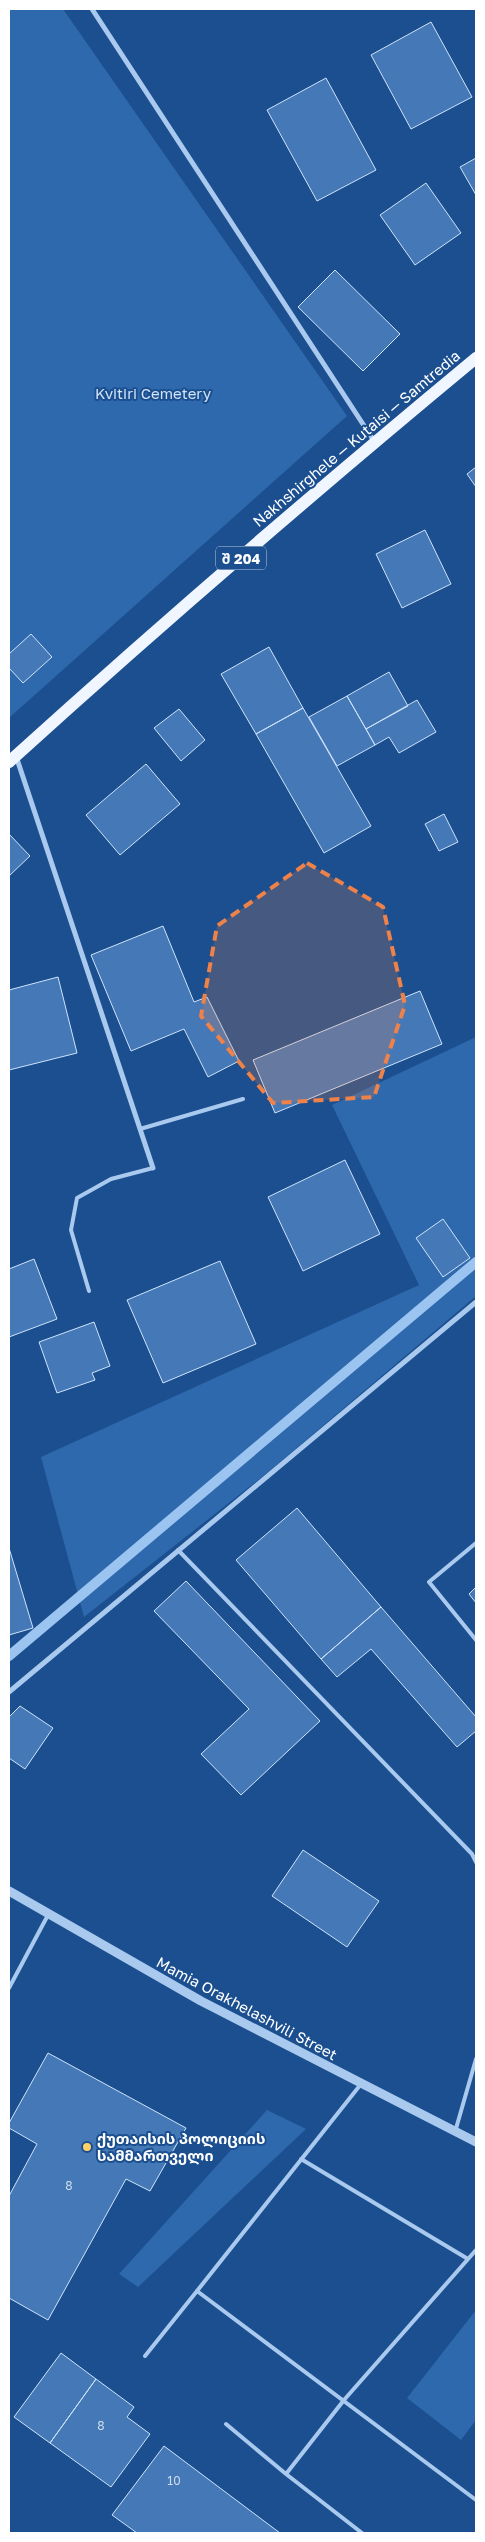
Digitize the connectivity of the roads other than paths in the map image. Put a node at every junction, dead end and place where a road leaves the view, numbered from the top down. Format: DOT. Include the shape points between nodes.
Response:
graph roads {
  1 [pos="92,9"];
  2 [pos="476,358"];
  3 [pos="375,442"];
  4 [pos="12,759"];
  5 [pos="243,1099"];
  6 [pos="140,1129"];
  7 [pos="153,1168"];
  8 [pos="89,1291"];
  9 [pos="476,1302"];
  10 [pos="476,1543"];
  11 [pos="178,1550"];
  12 [pos="476,1640"];
  13 [pos="9,1692"];
  14 [pos="476,1862"];
  15 [pos="9,1891"];
  16 [pos="48,1915"];
  17 [pos="9,1988"];
  18 [pos="476,2059"];
  19 [pos="361,2084"];
  20 [pos="455,2132"];
  21 [pos="476,2142"];
  22 [pos="301,2159"];
  23 [pos="476,2250"];
  24 [pos="468,2259"];
  25 [pos="197,2291"];
  26 [pos="145,2356"];
  27 [pos="344,2400"];
  28 [pos="226,2424"];
  29 [pos="286,2474"];
  30 [pos="476,2500"];
  31 [pos="362,2533"];
  1 -- 3 [label="street"];
  2 -- 3 [label="main road, Nakhshirghele — Kutaisi — Samtredia / შ 204"];
  3 -- 4 [label="main road, Nakhshirghele — Kutaisi — Samtredia / შ 204"];
  4 -- 6 [label="street"];
  5 -- 6 [label="lane"];
  6 -- 7 [label="street"];
  7 -- 8 [label="lane" via="111,1179 77,1198 71,1230"];
  9 -- 11 [label="street"];
  10 -- 12 [label="lane" via="429,1582"];
  11 -- 13 [label="street"];
  11 -- 14 [label="lane" via="472,1854"];
  15 -- 16 [label="street, Mamia Orakhelashvili Street"];
  16 -- 17 [label="lane"];
  16 -- 19 [label="street, Mamia Orakhelashvili Street" via="201,2001"];
  18 -- 20 [label="lane"];
  19 -- 20 [label="street, Mamia Orakhelashvili Street"];
  19 -- 22 [label="lane"];
  20 -- 21 [label="street, Mamia Orakhelashvili Street"];
  22 -- 24 [label="lane"];
  22 -- 25 [label="lane"];
  23 -- 24 [label="lane"];
  24 -- 27 [label="lane"];
  25 -- 26 [label="lane"];
  25 -- 27 [label="lane"];
  27 -- 29 [label="lane"];
  27 -- 30 [label="lane"];
  28 -- 29 [label="lane"];
  29 -- 31 [label="lane"];
}
